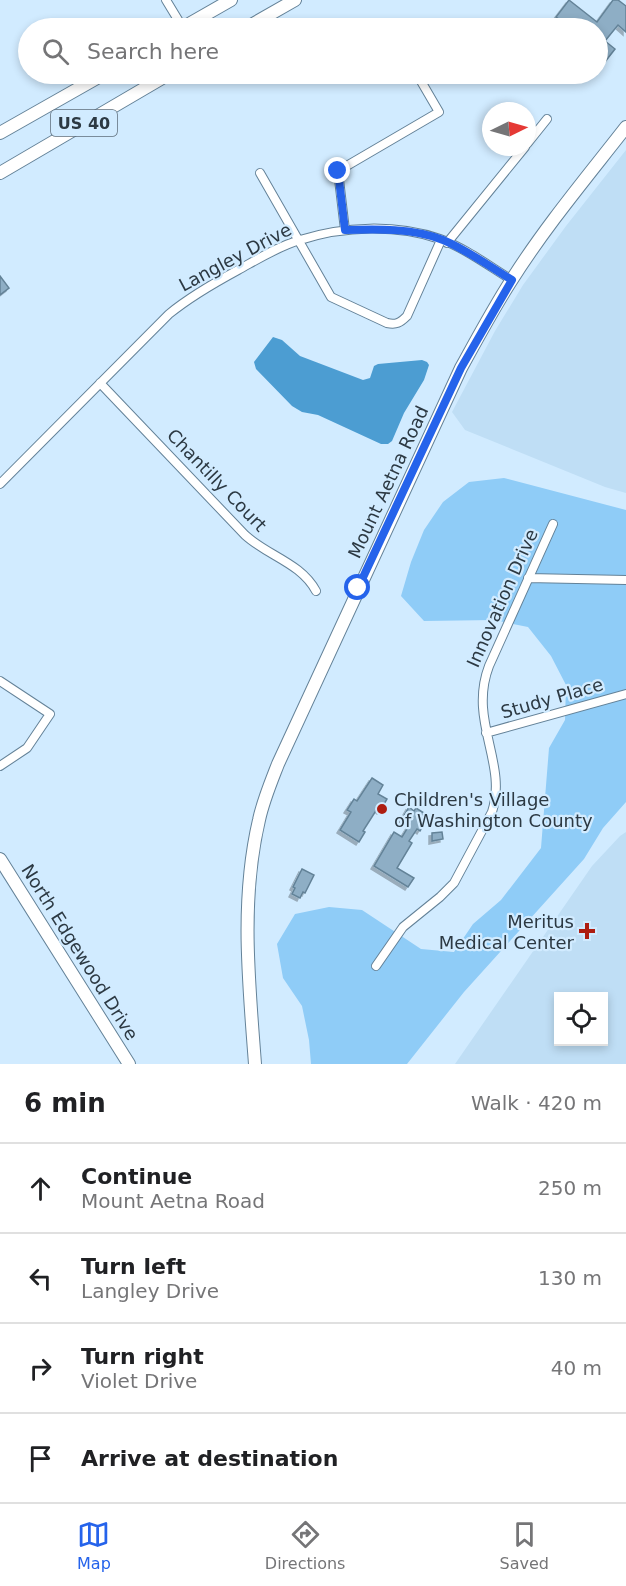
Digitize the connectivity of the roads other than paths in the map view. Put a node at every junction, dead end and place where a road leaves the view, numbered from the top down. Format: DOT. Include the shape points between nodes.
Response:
graph roads {
  1 [pos="166,0"];
  2 [pos="231,0"];
  3 [pos="295,0"];
  4 [pos="177,18"];
  5 [pos="200,18"];
  6 [pos="264,18"];
  7 [pos="86,84"];
  8 [pos="152,84"];
  9 [pos="423,84"];
  10 [pos="547,119"];
  11 [pos="626,127"];
  12 [pos="0,133"];
  13 [pos="536,133"];
  14 [pos="517,156"];
  15 [pos="0,173"];
  16 [pos="260,173"];
  17 [pos="345,230"];
  18 [pos="298,240"];
  19 [pos="444,241"];
  20 [pos="512,280"];
  21 [pos="100,383"];
  22 [pos="0,484"];
  23 [pos="553,524"];
  24 [pos="528,578"];
  25 [pos="626,580"];
  26 [pos="316,591"];
  27 [pos="0,681"];
  28 [pos="626,694"];
  29 [pos="486,733"];
  30 [pos="0,766"];
  31 [pos="0,859"];
  32 [pos="376,966"];
  33 [pos="129,1064"];
  34 [pos="255,1064"];
  1 -- 4 [label="street"];
  2 -- 5 [label="street"];
  3 -- 6 [label="street"];
  7 -- 12 [label="street, US 40"];
  8 -- 15 [label="street, US 40"];
  9 -- 17 [label="street" via="439,112 338,171"];
  10 -- 13 [label="street"];
  11 -- 20 [label="street, Mount Aetna Road"];
  14 -- 19 [label="street"];
  16 -- 18 [label="street"];
  17 -- 18 [label="street, Langley Drive"];
  17 -- 19 [label="street, Langley Drive" via="398,231"];
  18 -- 19 [label="street" via="331,297 394,324 406,316"];
  18 -- 21 [label="street, Langley Drive" via="186,299"];
  19 -- 20 [label="street, Langley Drive"];
  20 -- 34 [label="street, Mount Aetna Road" via="461,368 286,745 260,813 248,905"];
  21 -- 22 [label="street, Langley Drive"];
  21 -- 26 [label="street, Chantilly Court" via="244,535 303,572"];
  23 -- 24 [label="street, Innovation Drive"];
  24 -- 25 [label="street"];
  24 -- 29 [label="street, Innovation Drive" via="484,680"];
  27 -- 30 [label="street" via="50,714 27,748"];
  28 -- 29 [label="street, Study Place"];
  29 -- 32 [label="street, Innovation Drive" via="496,783 490,818 454,882 403,927"];
  31 -- 33 [label="street, North Edgewood Drive"];
}
